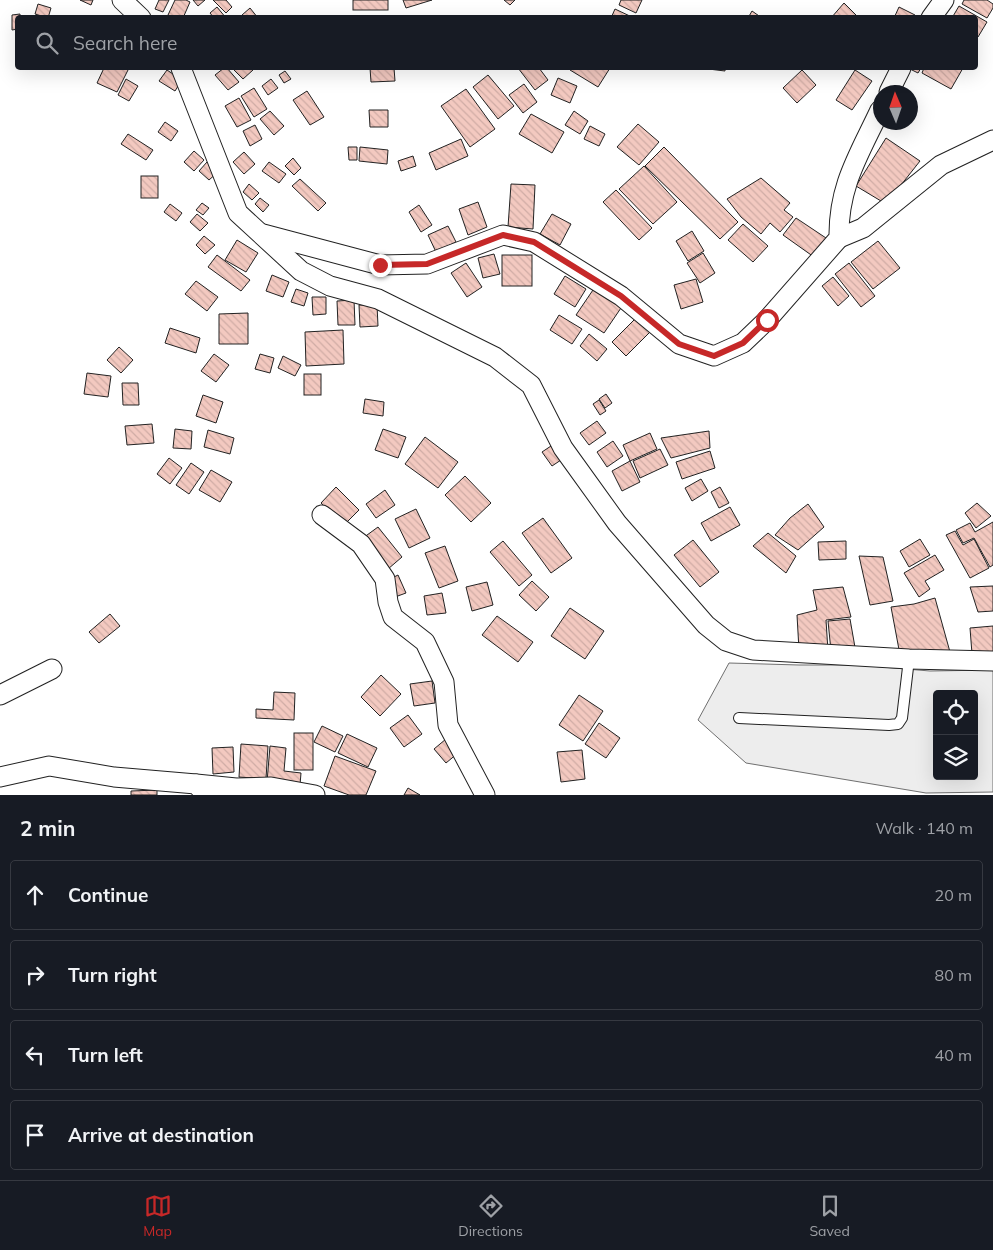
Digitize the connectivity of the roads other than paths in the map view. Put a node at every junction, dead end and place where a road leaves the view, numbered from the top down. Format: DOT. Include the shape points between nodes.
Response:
graph roads {
  1 [pos="122,0"];
  2 [pos="944,0"];
  3 [pos="138,15"];
  4 [pos="933,15"];
  5 [pos="182,70"];
  6 [pos="900,70"];
  7 [pos="892,85"];
  8 [pos="873,124"];
  9 [pos="993,140"];
  10 [pos="260,233"];
  11 [pos="839,238"];
  12 [pos="322,515"];
  13 [pos="908,659"];
  14 [pos="993,661"];
  15 [pos="52,669"];
  16 [pos="0,695"];
  17 [pos="739,718"];
  18 [pos="0,777"];
  19 [pos="201,790"];
  20 [pos="315,795"];
  21 [pos="485,795"];
  1 -- 3 [label="street"];
  2 -- 4 [label="street"];
  5 -- 10 [label="street" via="238,212"];
  6 -- 7 [label="street"];
  8 -- 11 [label="street" via="845,185"];
  9 -- 11 [label="street" via="941,165 863,228"];
  10 -- 11 [label="street" via="380,265 427,264 503,235 534,242 621,296 679,344 714,356 743,343"];
  10 -- 13 [label="street" via="302,271 330,286 378,299 495,357 531,385 563,448 617,523 706,625 726,641 754,650"];
  12 -- 21 [label="street" via="360,544 385,579 393,617 425,642 444,682 448,725"];
  13 -- 14 [label="street"];
  13 -- 17 [label="lane" via="902,718 898,724"];
  15 -- 16 [label="street"];
  18 -- 19 [label="street" via="49,766"];
  19 -- 20 [label="street" via="271,787"];
}
